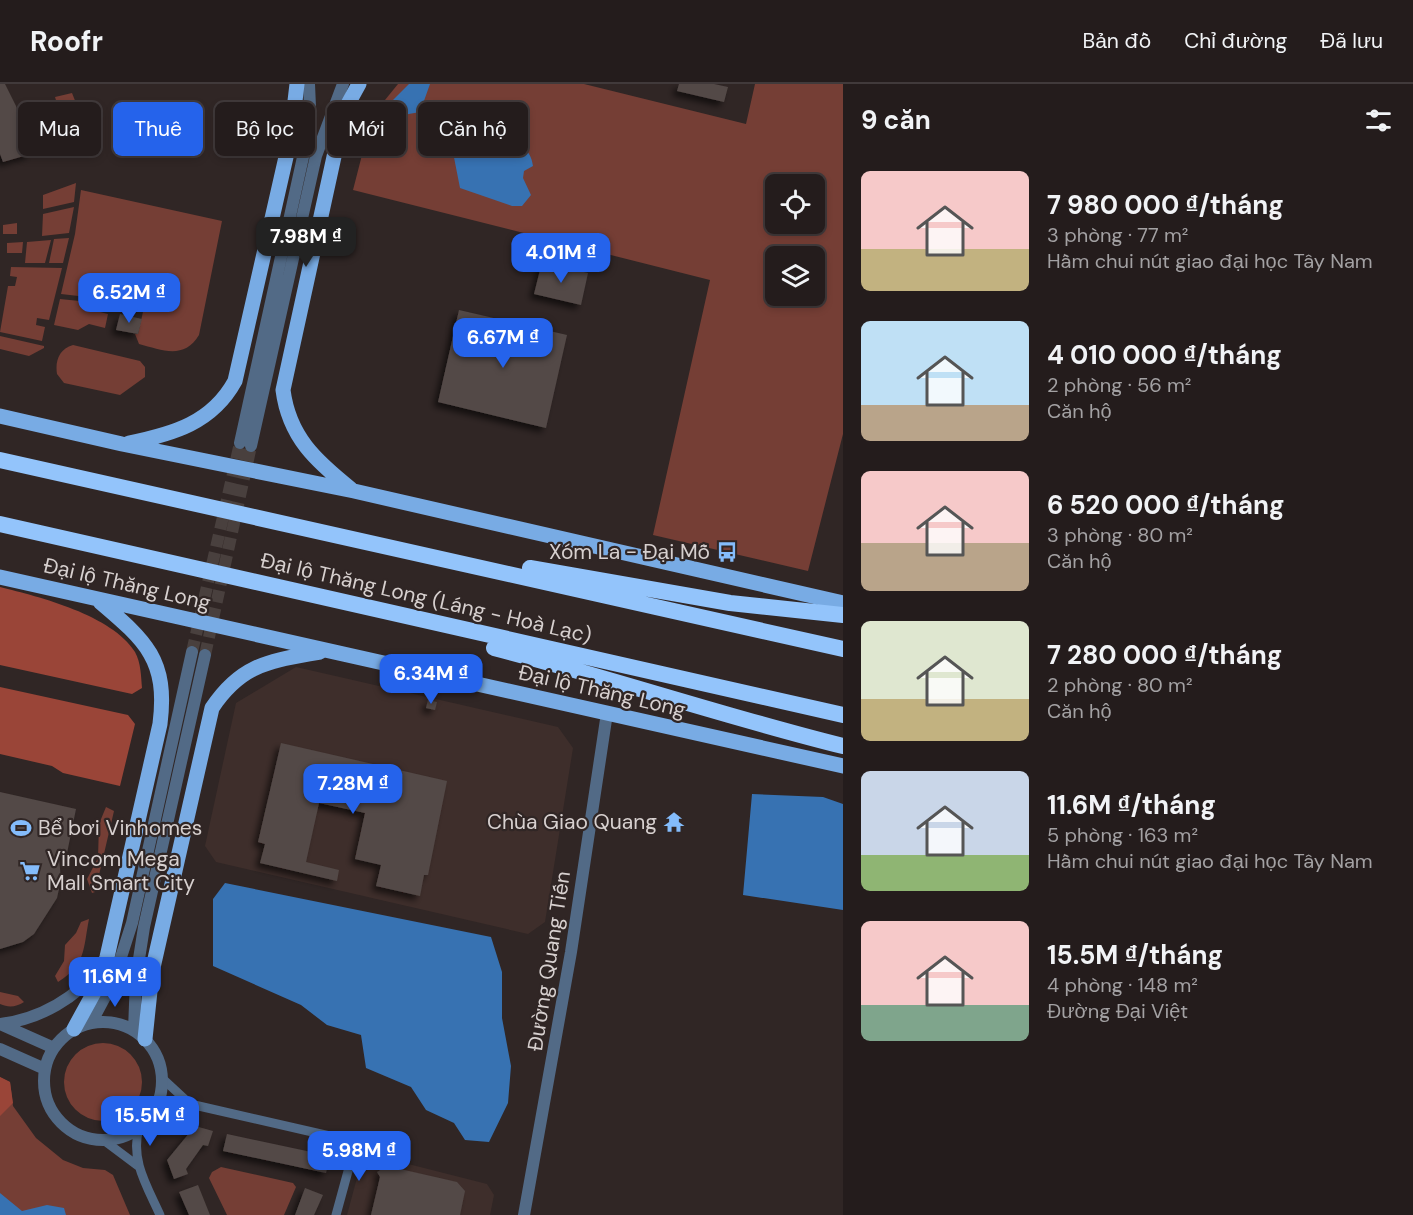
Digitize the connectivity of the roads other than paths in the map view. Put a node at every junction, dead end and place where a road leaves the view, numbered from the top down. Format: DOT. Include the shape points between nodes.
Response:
graph roads {
  1 [pos="297,84"];
  2 [pos="309,84"];
  3 [pos="343,84"];
  4 [pos="358,84"];
  5 [pos="0,416"];
  6 [pos="122,444"];
  7 [pos="0,451"];
  8 [pos="0,460"];
  9 [pos="105,483"];
  10 [pos="354,491"];
  11 [pos="0,525"];
  12 [pos="308,528"];
  13 [pos="0,534"];
  14 [pos="157,560"];
  15 [pos="0,577"];
  16 [pos="259,584"];
  17 [pos="98,600"];
  18 [pos="843,603"];
  19 [pos="843,615"];
  20 [pos="843,649"];
  21 [pos="327,651"];
  22 [pos="192,652"];
  23 [pos="205,655"];
  24 [pos="607,713"];
  25 [pos="843,716"];
  26 [pos="843,746"];
  27 [pos="762,747"];
  28 [pos="843,754"];
  29 [pos="843,766"];
  30 [pos="107,957"];
  31 [pos="91,1023"];
  32 [pos="0,1024"];
  33 [pos="74,1029"];
  34 [pos="140,1035"];
  35 [pos="54,1048"];
  36 [pos="0,1049"];
  37 [pos="45,1069"];
  38 [pos="163,1079"];
  39 [pos="190,1104"];
  40 [pos="151,1115"];
  41 [pos="139,1128"];
  42 [pos="102,1139"];
  43 [pos="138,1166"];
  44 [pos="160,1215"];
  45 [pos="336,1215"];
  46 [pos="524,1215"];
  1 -- 6 [label="main road" via="291,135 235,381 220,404 196,423 159,437"];
  2 -- 3 [label="street" via="305,148 245,445 316,156"];
  4 -- 10 [label="main road" via="337,143 283,390 287,414 296,433 310,452"];
  5 -- 6 [label="main road"];
  6 -- 10 [label="main road"];
  7 -- 9 [label="highway" via="30,457"];
  8 -- 9 [label="highway, Đại lộ Thăng Long (Láng - Hoà Lạc)"];
  9 -- 12 [label="highway, Đại lộ Thăng Long (Láng - Hoà Lạc)"];
  10 -- 18 [label="main road"];
  11 -- 14 [label="highway, Đại lộ Thăng Long (Láng - Hoà Lạc)"];
  12 -- 19 [label="highway" via="382,537 506,564 730,603"];
  12 -- 20 [label="highway, Đại lộ Thăng Long (Láng - Hoà Lạc)"];
  13 -- 14 [label="highway" via="93,555"];
  14 -- 16 [label="highway, Đại lộ Thăng Long (Láng - Hoà Lạc)"];
  15 -- 17 [label="main road, Đại lộ Thăng Long"];
  16 -- 25 [label="highway, Đại lộ Thăng Long (Láng - Hoà Lạc)"];
  16 -- 26 [label="highway" via="588,672 763,726"];
  17 -- 21 [label="main road, Đại lộ Thăng Long"];
  17 -- 30 [label="main road" via="127,624 151,653 163,699"];
  21 -- 24 [label="main road, Đại lộ Thăng Long"];
  21 -- 34 [label="main road" via="272,661 253,669 236,678 212,708"];
  22 -- 31 [label="street" via="132,923 113,982"];
  23 -- 34 [label="street" via="144,927 136,978"];
  24 -- 27 [label="main road, Đại lộ Thăng Long"];
  24 -- 46 [label="street, Đường Quang Tiến" via="571,952"];
  27 -- 28 [label="main road"];
  27 -- 29 [label="main road, Đại lộ Thăng Long"];
  30 -- 32 [label="street" via="87,984 57,1004 23,1021"];
  30 -- 33 [label="main road" via="97,987"];
  31 -- 33 [label="street"];
  31 -- 34 [label="street" via="113,1023"];
  32 -- 35 [label="street"];
  33 -- 35 [label="street"];
  34 -- 38 [label="street" via="156,1054"];
  35 -- 37 [label="street"];
  36 -- 37 [label="street"];
  37 -- 42 [label="street" via="50,1106 60,1121 75,1133"];
  38 -- 39 [label="street"];
  38 -- 40 [label="street" via="161,1095"];
  39 -- 40 [label="street" via="171,1106"];
  39 -- 45 [label="street" via="356,1142"];
  40 -- 41 [label="street"];
  41 -- 42 [label="street"];
  41 -- 43 [label="street"];
  42 -- 43 [label="street"];
  43 -- 44 [label="street"];
}
